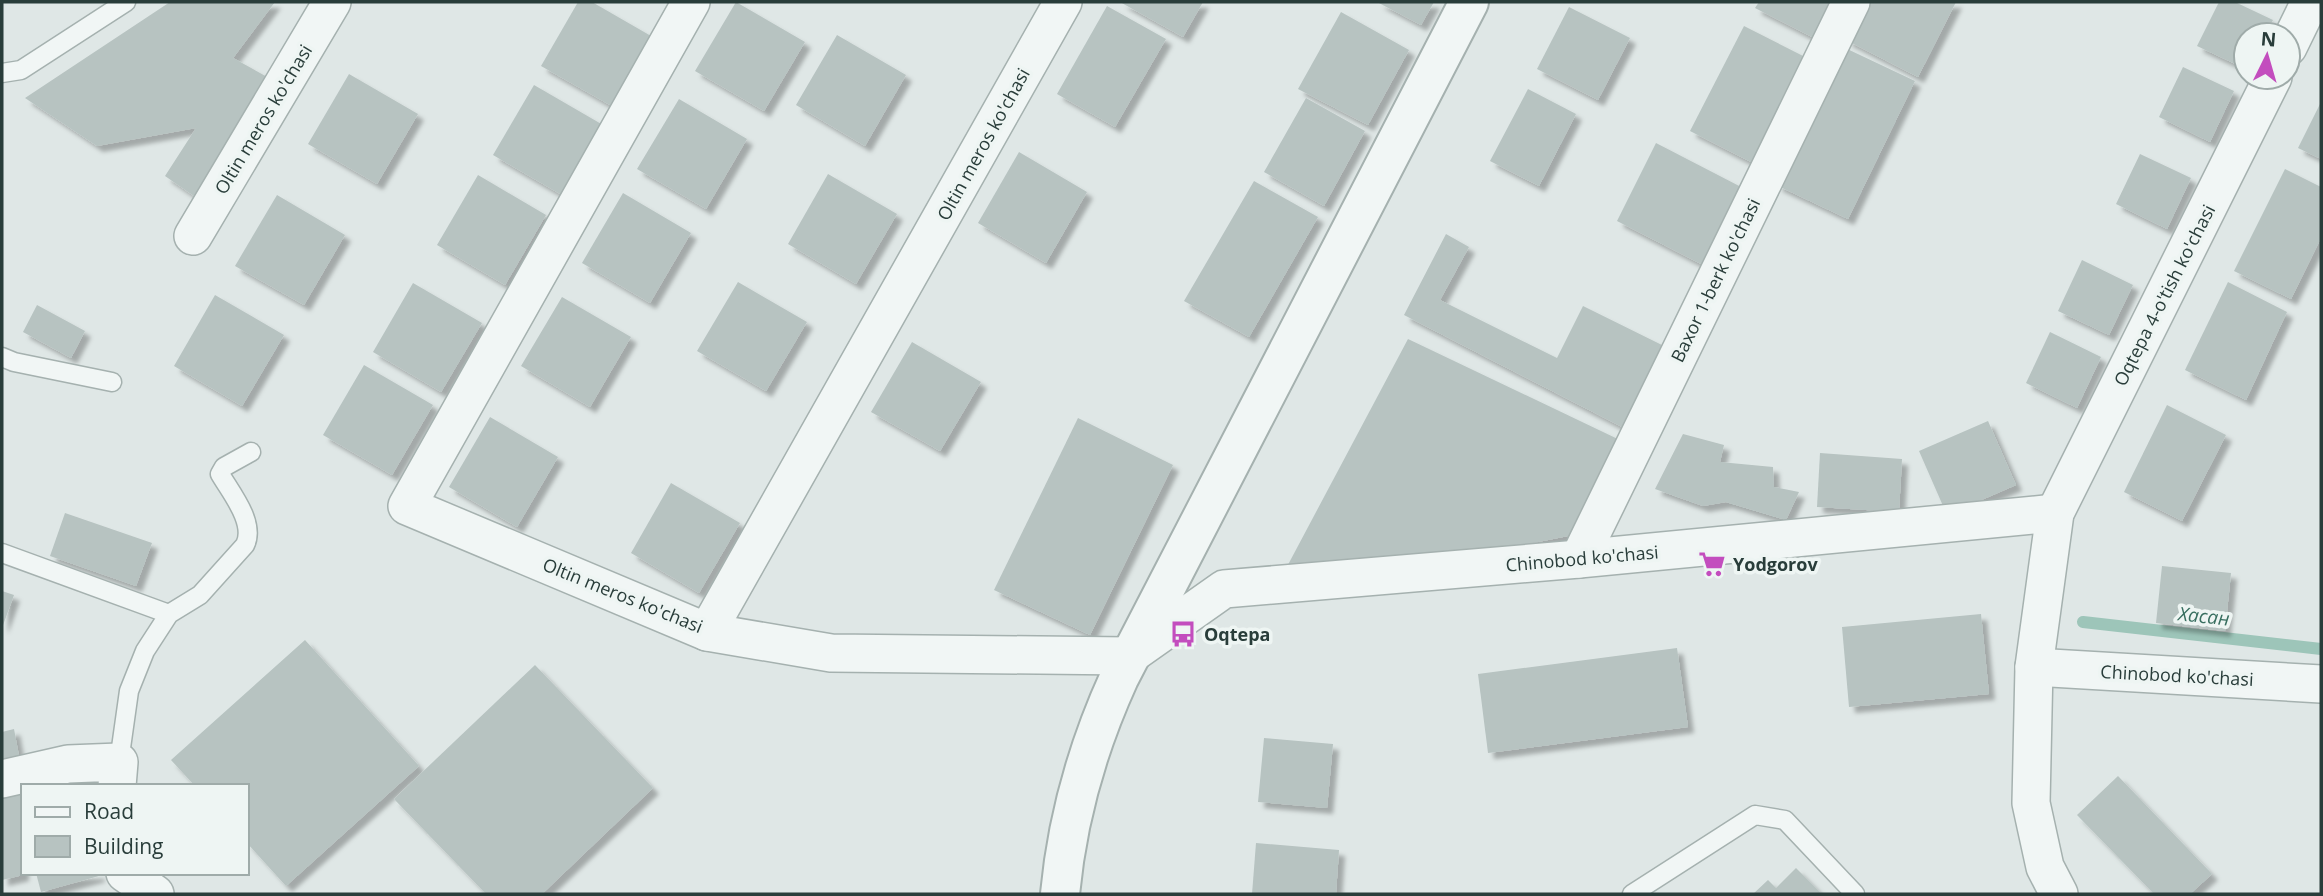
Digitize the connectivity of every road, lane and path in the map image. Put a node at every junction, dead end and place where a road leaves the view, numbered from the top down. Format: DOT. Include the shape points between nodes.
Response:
graph roads {
  1 [pos="126,2"];
  2 [pos="332,2"];
  3 [pos="691,2"];
  4 [pos="1063,2"];
  5 [pos="1469,2"];
  6 [pos="1851,2"];
  7 [pos="2310,2"];
  8 [pos="2301,21"];
  9 [pos="2,73"];
  10 [pos="2266,91"];
  11 [pos="193,236"];
  12 [pos="2,358"];
  13 [pos="112,382"];
  14 [pos="251,452"];
  15 [pos="2055,513"];
  16 [pos="2,553"];
  17 [pos="1579,559"];
  18 [pos="169,614"];
  19 [pos="707,632"];
  20 [pos="1129,656"];
  21 [pos="2034,667"];
  22 [pos="2321,684"];
  23 [pos="118,774"];
  24 [pos="2,779"];
  25 [pos="126,875"];
  26 [pos="155,894"];
  27 [pos="1060,894"];
  28 [pos="1632,894"];
  29 [pos="1855,894"];
  30 [pos="2059,894"];
  1 -- 9 [label="lane" via="21,70"];
  2 -- 11 [label="street, Oltin meros ko'chasi"];
  3 -- 19 [label="street, Oltin meros ko'chasi" via="407,506"];
  4 -- 19 [label="street, Oltin meros ko'chasi"];
  5 -- 20 [label="street"];
  6 -- 17 [label="street, Baxor 1-berk ko'chasi"];
  7 -- 8 [label="street"];
  10 -- 15 [label="street, Oqtepa 4-o'tish ko'chasi"];
  12 -- 13 [label="lane"];
  14 -- 18 [label="lane" via="220,474 249,526 246,545 200,595"];
  15 -- 17 [label="street, Chinobod ko'chasi"];
  15 -- 21 [label="street, Oqtepa 4-o'tish ko'chasi"];
  16 -- 18 [label="lane"];
  17 -- 20 [label="street, Chinobod ko'chasi" via="1224,590"];
  18 -- 23 [label="lane" via="145,651 129,691"];
  19 -- 20 [label="street" via="831,653"];
  20 -- 27 [label="street" via="1082,779"];
  21 -- 22 [label="street, Chinobod ko'chasi"];
  21 -- 30 [label="street, Oqtepa 4-o'tish ko'chasi" via="2031,803 2045,867"];
  23 -- 24 [label="street" via="68,764"];
  25 -- 26 [label="street"];
  28 -- 29 [label="lane" via="1755,815 1785,820"];
}
